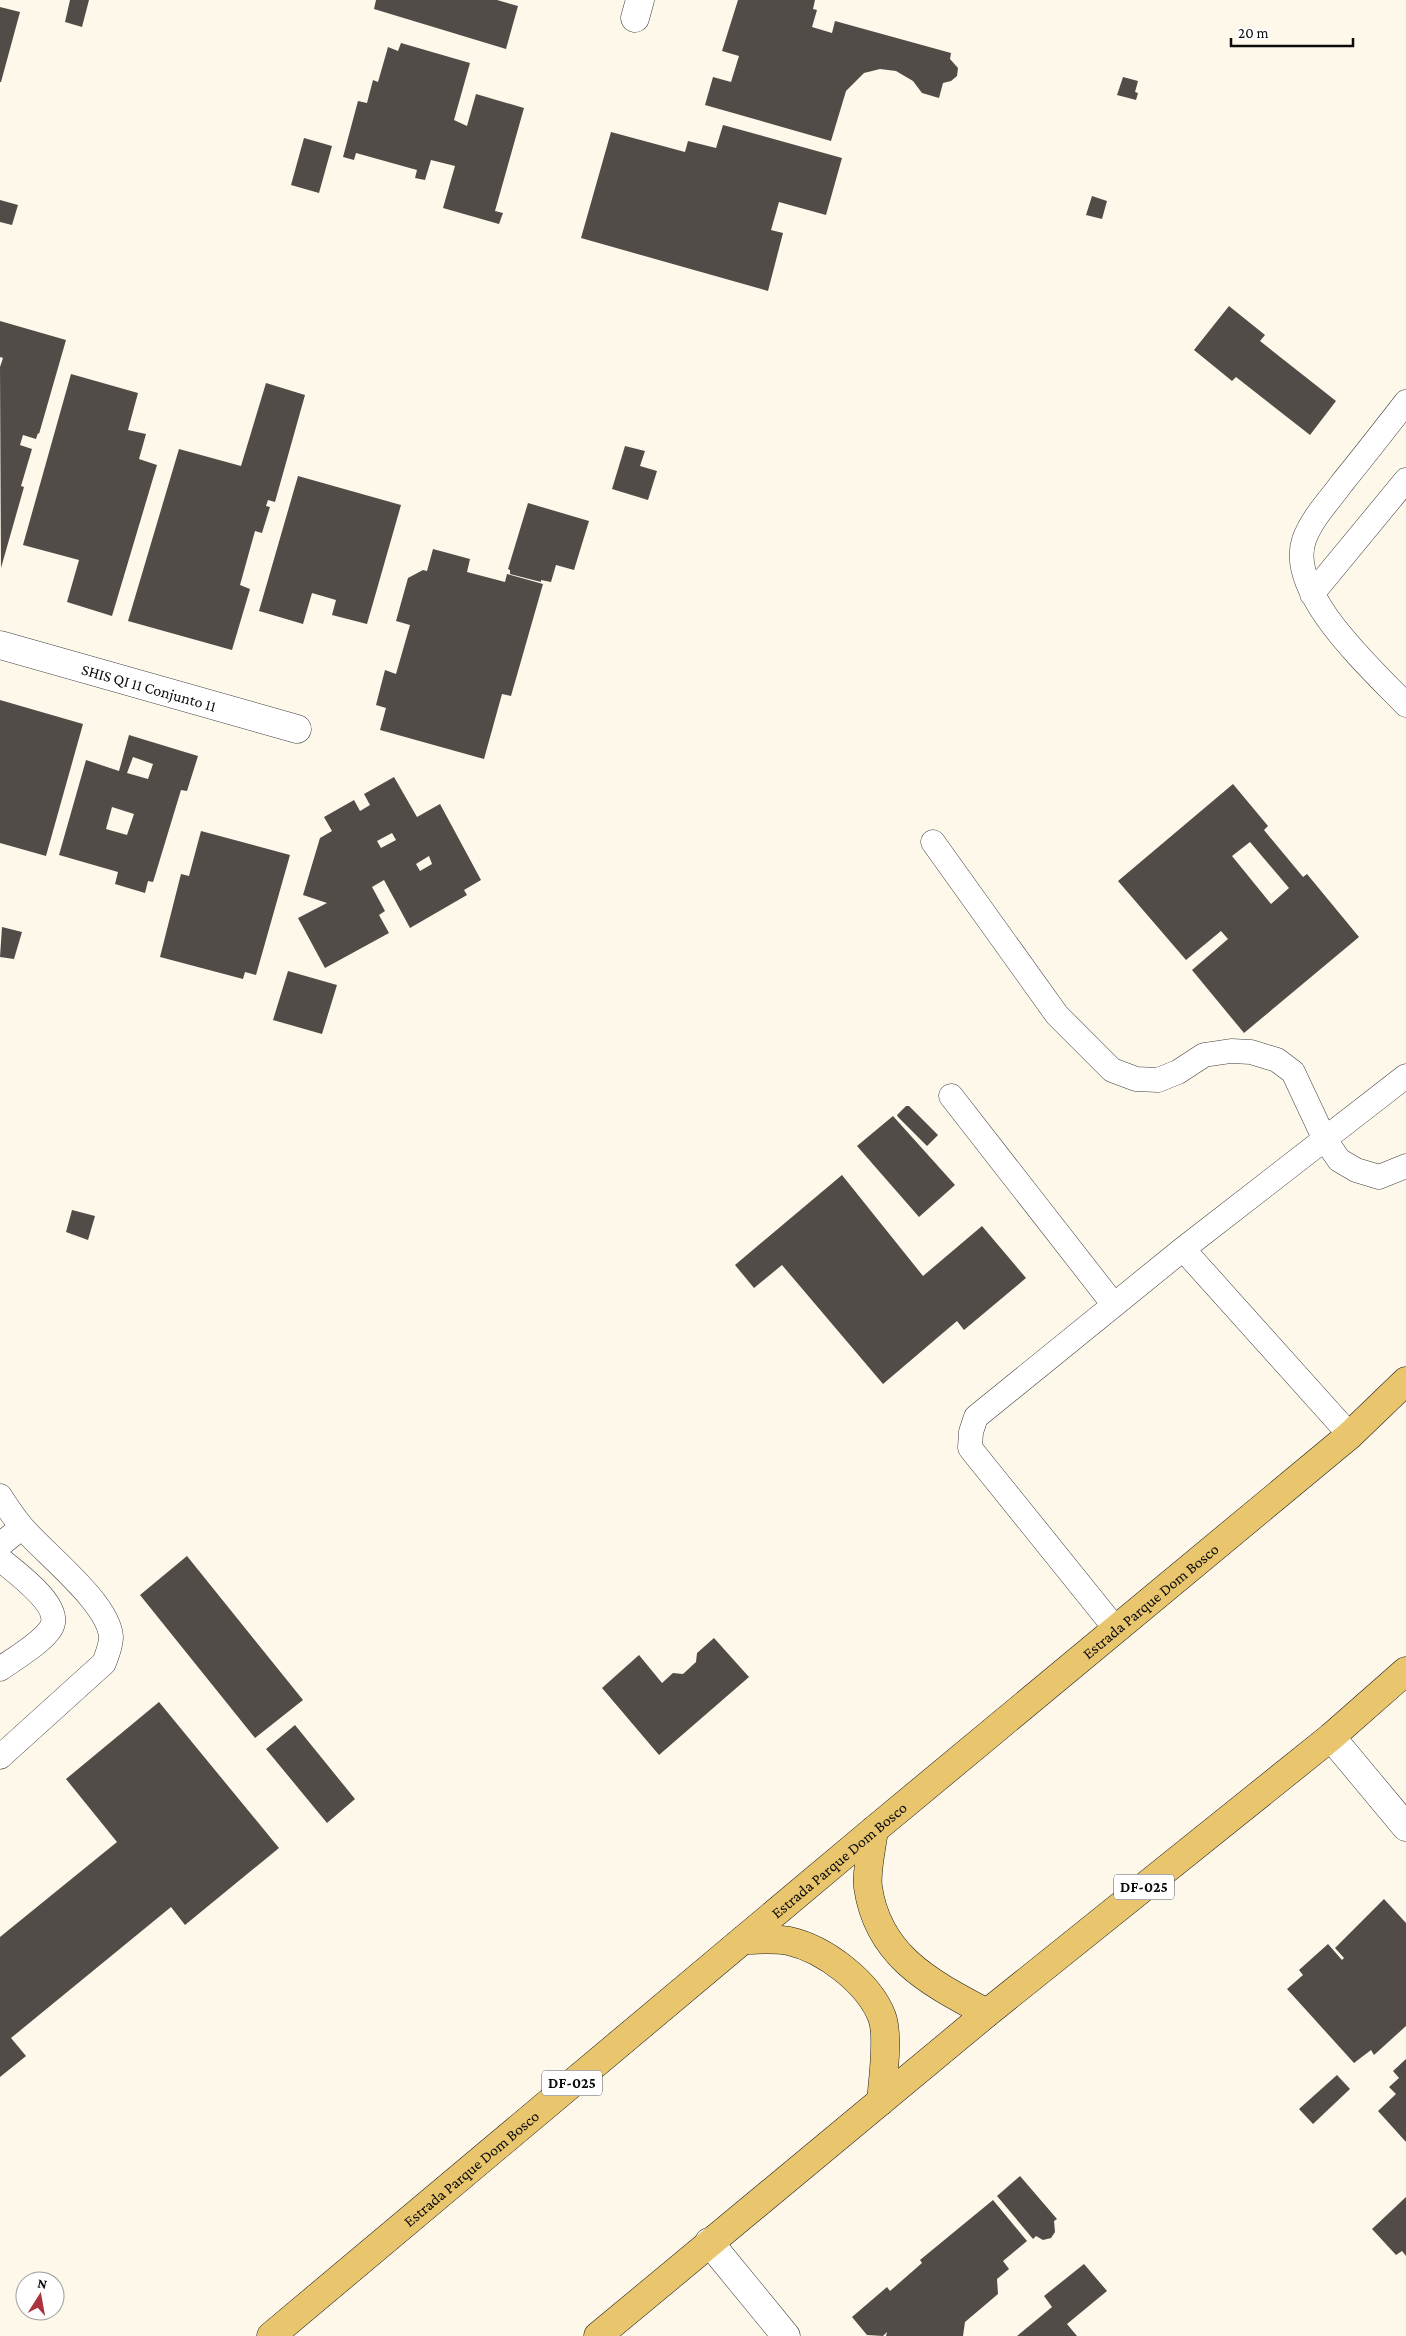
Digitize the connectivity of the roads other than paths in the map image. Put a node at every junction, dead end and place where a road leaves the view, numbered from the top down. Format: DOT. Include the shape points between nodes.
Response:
graph roads {
  1 [pos="1406,402"];
  2 [pos="1406,480"];
  3 [pos="1312,594"];
  4 [pos="0,645"];
  5 [pos="1406,704"];
  6 [pos="297,729"];
  7 [pos="933,842"];
  8 [pos="1406,1076"];
  9 [pos="951,1096"];
  10 [pos="1324,1138"];
  11 [pos="1406,1166"];
  12 [pos="1183,1249"];
  13 [pos="1114,1304"];
  14 [pos="1406,1381"];
  15 [pos="1350,1435"];
  16 [pos="0,1496"];
  17 [pos="22,1527"];
  18 [pos="0,1545"];
  19 [pos="0,1559"];
  20 [pos="1115,1628"];
  21 [pos="0,1669"];
  22 [pos="1406,1671"];
  23 [pos="1331,1737"];
  24 [pos="0,1757"];
  25 [pos="1406,1827"];
  26 [pos="874,1830"];
  27 [pos="743,1940"];
  28 [pos="987,2013"];
  29 [pos="881,2101"];
  30 [pos="709,2242"];
  31 [pos="271,2336"];
  32 [pos="598,2336"];
  33 [pos="786,2336"];
  1 -- 3 [label="lane" via="1317,516 1304,541 1302,563"];
  2 -- 3 [label="lane"];
  3 -- 5 [label="lane" via="1320,610"];
  4 -- 6 [label="street, SHIS QI 11 Conjunto 11"];
  7 -- 10 [label="lane" via="1057,1015 1112,1070 1136,1078 1158,1080 1178,1072 1204,1055 1251,1052 1277,1060 1293,1072"];
  8 -- 10 [label="lane"];
  9 -- 13 [label="lane"];
  10 -- 11 [label="lane" via="1339,1160 1356,1170 1379,1177"];
  10 -- 12 [label="lane"];
  12 -- 13 [label="lane"];
  12 -- 15 [label="lane"];
  13 -- 20 [label="lane" via="976,1417 970,1448"];
  14 -- 15 [label="main road, Estrada Parque Dom Bosco / DF-025"];
  15 -- 20 [label="main road, Estrada Parque Dom Bosco / DF-025"];
  16 -- 17 [label="lane"];
  17 -- 18 [label="lane"];
  17 -- 24 [label="lane" via="93,1600 111,1637 104,1663"];
  19 -- 21 [label="lane" via="42,1597 54,1618 44,1636"];
  20 -- 26 [label="main road, Estrada Parque Dom Bosco / DF-025"];
  22 -- 23 [label="main road, DF-025"];
  23 -- 25 [label="street"];
  23 -- 28 [label="main road, DF-025"];
  26 -- 27 [label="main road, Estrada Parque Dom Bosco / DF-025"];
  26 -- 28 [label="main road" via="868,1886 878,1925 894,1951 947,1992"];
  27 -- 29 [label="main road" via="789,1941 826,1957 861,1983 882,2017 886,2055"];
  27 -- 31 [label="main road, Estrada Parque Dom Bosco / DF-025"];
  28 -- 29 [label="main road, DF-025"];
  29 -- 30 [label="main road, DF-025"];
  30 -- 32 [label="main road, DF-025"];
  30 -- 33 [label="street"];
}
